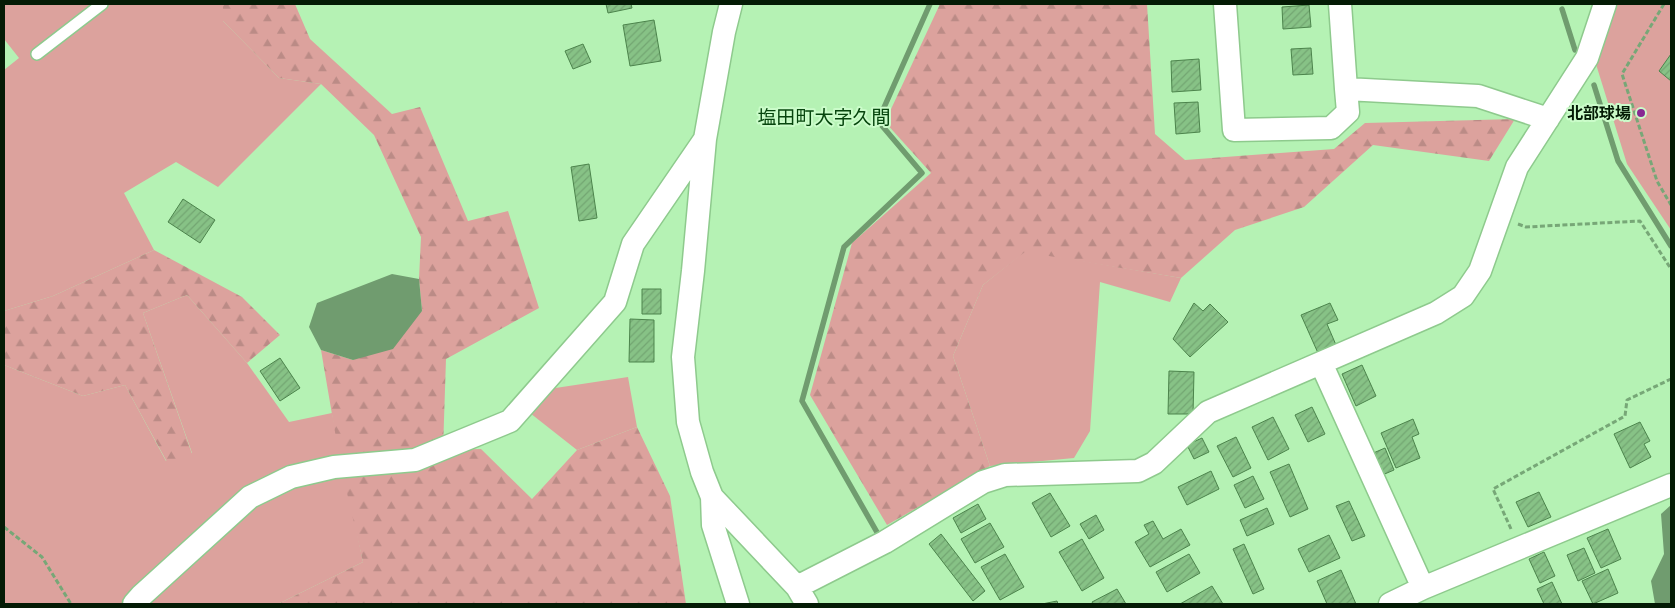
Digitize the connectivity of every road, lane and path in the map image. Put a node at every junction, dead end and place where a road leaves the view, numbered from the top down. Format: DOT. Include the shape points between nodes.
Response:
graph roads {
  1 [pos="102,4"];
  2 [pos="731,4"];
  3 [pos="1225,4"];
  4 [pos="1340,4"];
  5 [pos="1605,4"];
  6 [pos="1664,4"];
  7 [pos="37,54"];
  8 [pos="1346,89"];
  9 [pos="1548,119"];
  10 [pos="705,140"];
  11 [pos="1671,205"];
  12 [pos="1499,217"];
  13 [pos="1671,269"];
  14 [pos="1322,363"];
  15 [pos="1671,379"];
  16 [pos="1671,485"];
  17 [pos="712,497"];
  18 [pos="4,527"];
  19 [pos="1520,548"];
  20 [pos="1423,588"];
  21 [pos="802,596"];
  22 [pos="71,604"];
  23 [pos="134,604"];
  24 [pos="738,604"];
  25 [pos="1390,604"];
  1 -- 7 [label="lane"];
  2 -- 10 [label="street"];
  3 -- 8 [label="street" via="1234,130 1331,128 1348,112"];
  4 -- 8 [label="street"];
  5 -- 9 [label="street" via="1587,58"];
  6 -- 11 [label="path" via="1622,74 1657,181"];
  8 -- 9 [label="street" via="1478,96"];
  9 -- 12 [label="street" via="1517,167"];
  10 -- 17 [label="street" via="683,357 688,422"];
  10 -- 23 [label="street" via="633,244 616,302 510,421 415,460 334,467 291,477 250,497"];
  12 -- 13 [label="path" via="1526,226 1640,221"];
  12 -- 14 [label="street" via="1480,270 1463,296 1436,313"];
  14 -- 20 [label="street"];
  14 -- 21 [label="street" via="1208,412 1154,463 1138,471 1005,475 983,482"];
  15 -- 19 [label="path" via="1627,400 1625,416 1493,489"];
  16 -- 19 [label="street"];
  17 -- 21 [label="street"];
  17 -- 24 [label="street" via="713,525"];
  18 -- 22 [label="path" via="42,557"];
  19 -- 20 [label="street"];
  20 -- 25 [label="street"];
}
